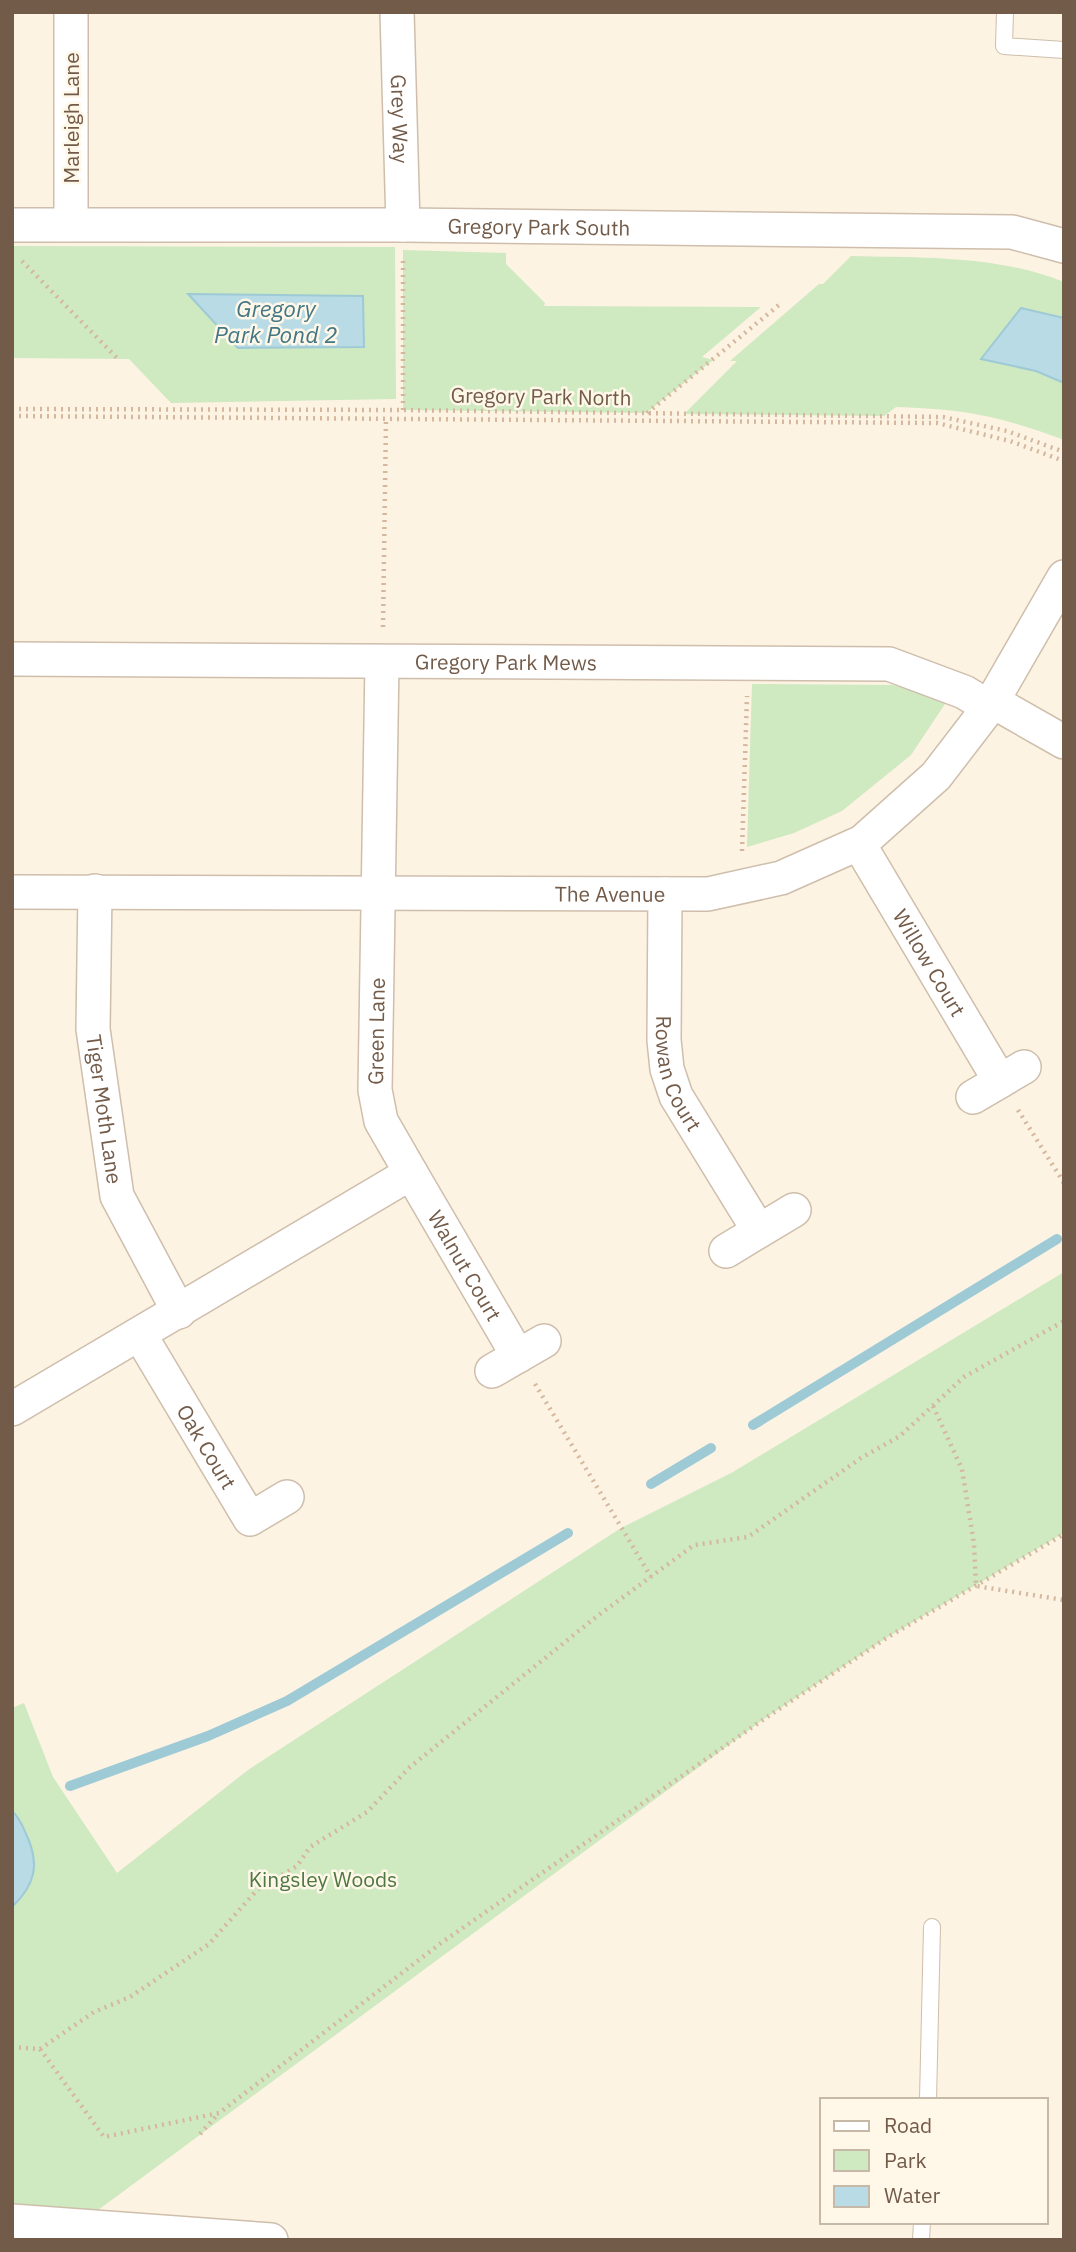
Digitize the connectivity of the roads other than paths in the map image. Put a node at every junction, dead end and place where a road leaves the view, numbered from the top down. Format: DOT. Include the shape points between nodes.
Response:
graph roads {
  1 [pos="71,12"];
  2 [pos="397,12"];
  3 [pos="1006,12"];
  4 [pos="1064,50"];
  5 [pos="71,224"];
  6 [pos="12,225"];
  7 [pos="403,225"];
  8 [pos="1064,246"];
  9 [pos="1064,577"];
  10 [pos="12,659"];
  11 [pos="382,662"];
  12 [pos="990,704"];
  13 [pos="1064,742"];
  14 [pos="859,844"];
  15 [pos="95,891"];
  16 [pos="12,892"];
  17 [pos="380,893"];
  18 [pos="665,894"];
  19 [pos="999,1082"];
  20 [pos="411,1173"];
  21 [pos="794,1210"];
  22 [pos="759,1231"];
  23 [pos="726,1251"];
  24 [pos="179,1312"];
  25 [pos="140,1335"];
  26 [pos="518,1356"];
  27 [pos="12,1409"];
  28 [pos="287,1497"];
  29 [pos="932,1927"];
  30 [pos="928,2098"];
  31 [pos="12,2221"];
  32 [pos="271,2240"];
  1 -- 5 [label="street, Marleigh Lane"];
  2 -- 7 [label="street, Grey Way"];
  3 -- 4 [label="lane" via="1004,46"];
  5 -- 6 [label="street, Gregory Park South"];
  5 -- 7 [label="street, Gregory Park South"];
  7 -- 8 [label="street, Gregory Park South" via="1013,232"];
  9 -- 12 [label="street, The Avenue"];
  10 -- 11 [label="street, Gregory Park Mews"];
  11 -- 12 [label="street, Gregory Park Mews" via="889,664"];
  11 -- 17 [label="street, Green Lane"];
  12 -- 13 [label="street, Gregory Park Mews"];
  12 -- 14 [label="street, The Avenue" via="936,776"];
  14 -- 18 [label="street, The Avenue" via="781,878 740,889"];
  14 -- 19 [label="street, Willow Court"];
  15 -- 16 [label="street, The Avenue"];
  15 -- 17 [label="street, The Avenue"];
  15 -- 24 [label="street, Tiger Moth Lane" via="93,1029 117,1196"];
  17 -- 18 [label="street, The Avenue"];
  17 -- 20 [label="street, Green Lane" via="375,1090 381,1121"];
  18 -- 22 [label="street, Rowan Court" via="667,1069 676,1096"];
  20 -- 24 [label="street"];
  20 -- 26 [label="street, Walnut Court"];
  21 -- 22 [label="street"];
  22 -- 23 [label="street"];
  24 -- 25 [label="street"];
  25 -- 27 [label="street"];
  25 -- 28 [label="street, Oak Court" via="250,1519"];
  29 -- 30 [label="lane"];
  31 -- 32 [label="street"];
}
